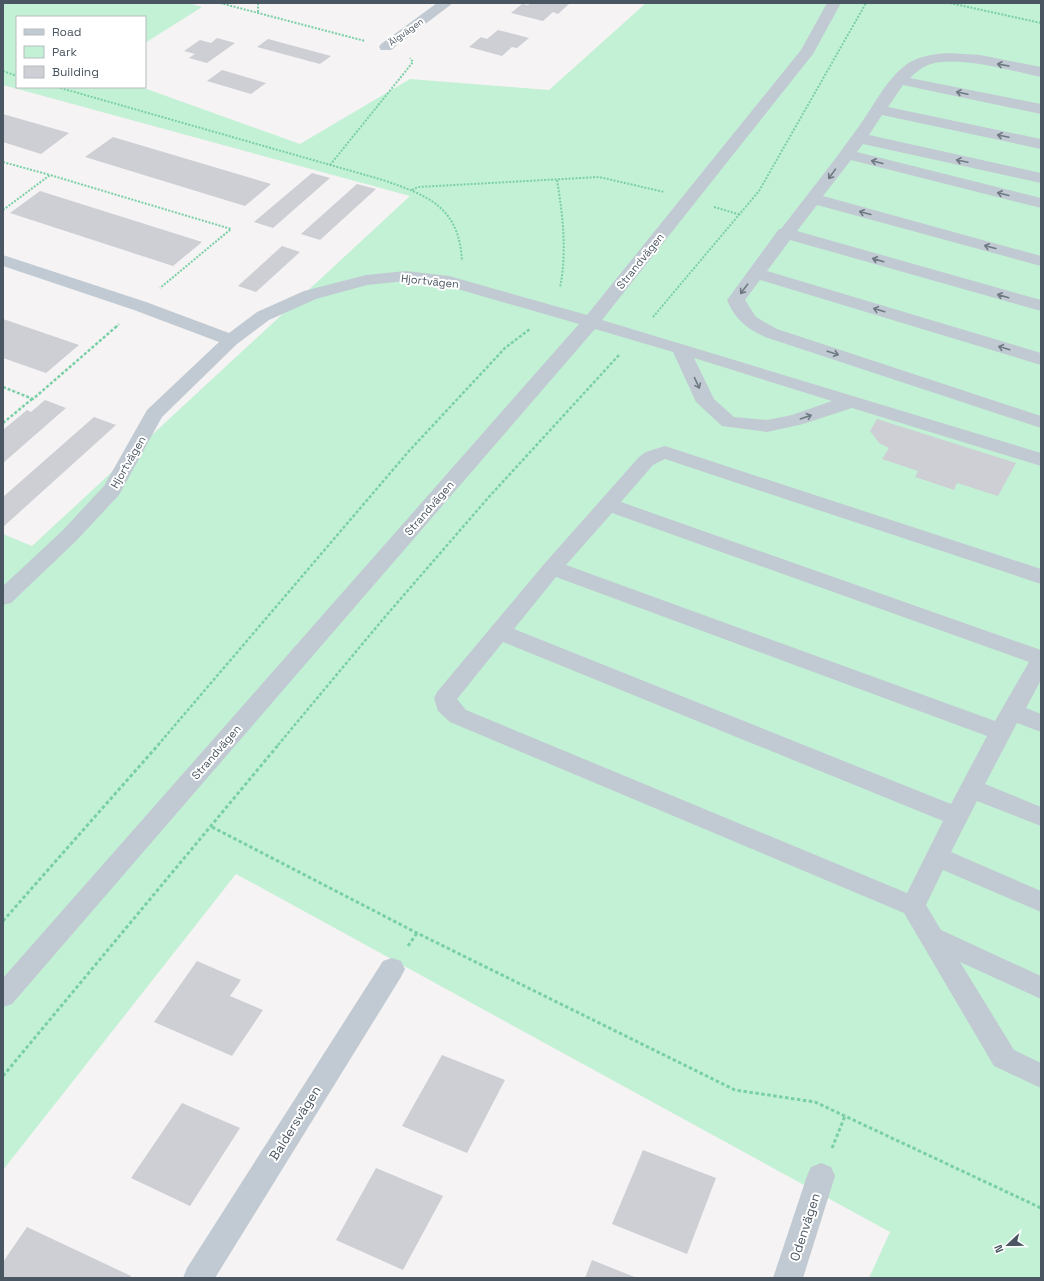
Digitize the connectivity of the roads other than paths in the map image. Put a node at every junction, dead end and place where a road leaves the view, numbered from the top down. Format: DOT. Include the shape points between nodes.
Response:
graph roads {
  1 [pos="446,3"];
  2 [pos="834,3"];
  3 [pos="386,47"];
  4 [pos="1041,72"];
  5 [pos="899,80"];
  6 [pos="880,110"];
  7 [pos="1041,110"];
  8 [pos="860,138"];
  9 [pos="1041,144"];
  10 [pos="846,154"];
  11 [pos="1041,178"];
  12 [pos="814,199"];
  13 [pos="1041,203"];
  14 [pos="785,233"];
  15 [pos="3,260"];
  16 [pos="1041,261"];
  17 [pos="756,273"];
  18 [pos="1041,306"];
  19 [pos="591,322"];
  20 [pos="231,340"];
  21 [pos="680,348"];
  22 [pos="1041,359"];
  23 [pos="850,402"];
  24 [pos="1041,422"];
  25 [pos="1041,460"];
  26 [pos="607,504"];
  27 [pos="552,568"];
  28 [pos="1041,577"];
  29 [pos="3,598"];
  30 [pos="499,632"];
  31 [pos="1041,659"];
  32 [pos="1011,711"];
  33 [pos="1041,723"];
  34 [pos="1000,732"];
  35 [pos="972,789"];
  36 [pos="956,816"];
  37 [pos="1041,818"];
  38 [pos="937,857"];
  39 [pos="1041,902"];
  40 [pos="913,906"];
  41 [pos="934,938"];
  42 [pos="392,969"];
  43 [pos="1041,988"];
  44 [pos="3,996"];
  45 [pos="1041,1076"];
  46 [pos="821,1176"];
  47 [pos="198,1278"];
  48 [pos="788,1278"];
  1 -- 3 [label="street, Älgvägen"];
  2 -- 19 [label="street, Strandvägen" via="808,51"];
  4 -- 5 [label="street, one-way" via="940,57 911,67"];
  5 -- 6 [label="street"];
  7 -- 5 [label="street, one-way"];
  6 -- 8 [label="street"];
  9 -- 6 [label="street, one-way"];
  8 -- 10 [label="street"];
  11 -- 8 [label="street, one-way"];
  10 -- 12 [label="street, one-way"];
  13 -- 10 [label="street, one-way"];
  12 -- 14 [label="street"];
  16 -- 12 [label="street, one-way"];
  14 -- 17 [label="street"];
  18 -- 14 [label="street, one-way"];
  15 -- 20 [label="street"];
  22 -- 17 [label="street, one-way"];
  17 -- 24 [label="street, one-way" via="736,300 741,313 751,324 771,333"];
  19 -- 20 [label="street, Hjortvägen" via="449,281 406,276 366,280 310,295 263,316"];
  19 -- 21 [label="street, Hjortvägen"];
  19 -- 44 [label="street, Strandvägen"];
  20 -- 29 [label="street, Hjortvägen" via="154,414 112,490 69,536"];
  21 -- 23 [label="street, Hjortvägen"];
  21 -- 23 [label="street, one-way" via="706,402 729,422 767,426 796,420"];
  23 -- 25 [label="street, Hjortvägen"];
  26 -- 27 [label="street"];
  26 -- 28 [label="street" via="646,461 653,456 670,452"];
  26 -- 31 [label="street"];
  27 -- 30 [label="street"];
  27 -- 34 [label="street"];
  30 -- 36 [label="street"];
  30 -- 40 [label="street" via="445,698 446,705 458,716"];
  31 -- 32 [label="street"];
  32 -- 33 [label="street"];
  32 -- 34 [label="street"];
  34 -- 35 [label="street"];
  35 -- 36 [label="street"];
  35 -- 37 [label="street"];
  36 -- 38 [label="street"];
  38 -- 39 [label="street"];
  38 -- 40 [label="street"];
  40 -- 41 [label="street"];
  41 -- 43 [label="street"];
  41 -- 45 [label="street" via="1004,1058"];
  42 -- 47 [label="street, Baldersvägen"];
  46 -- 48 [label="street, Odenvägen"];
}
